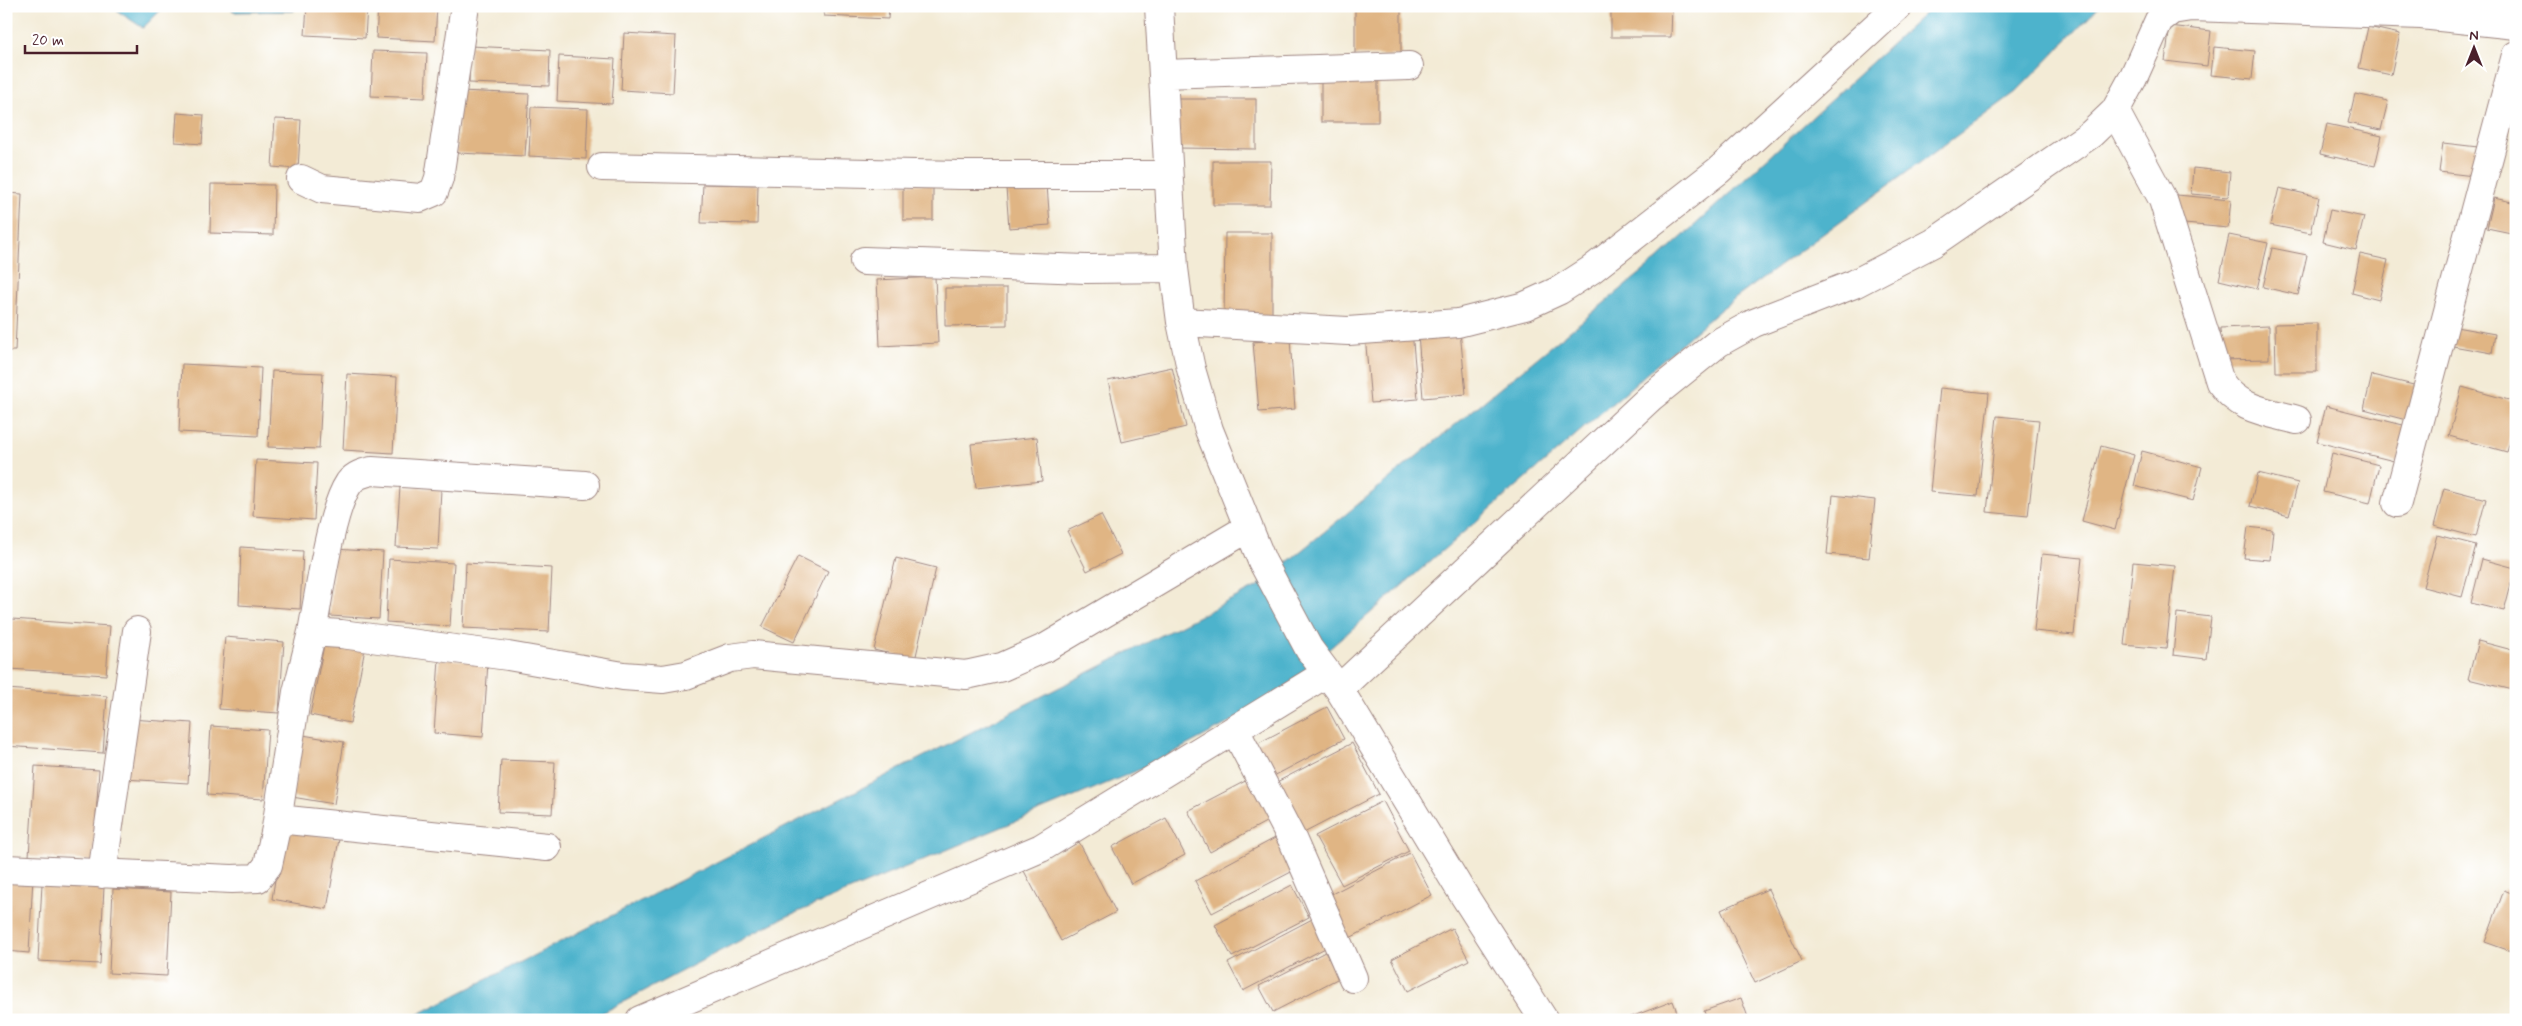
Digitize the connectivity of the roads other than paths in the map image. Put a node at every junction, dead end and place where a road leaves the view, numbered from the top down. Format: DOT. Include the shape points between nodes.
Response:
graph roads {
  1 [pos="464,6"];
  2 [pos="1159,6"];
  3 [pos="1898,6"];
  4 [pos="2516,25"];
  5 [pos="2516,54"];
  6 [pos="1409,66"];
  7 [pos="1163,74"];
  8 [pos="2115,111"];
  9 [pos="602,167"];
  10 [pos="1168,175"];
  11 [pos="300,179"];
  12 [pos="864,261"];
  13 [pos="1174,268"];
  14 [pos="1181,322"];
  15 [pos="2297,420"];
  16 [pos="585,485"];
  17 [pos="2397,503"];
  18 [pos="1248,528"];
  19 [pos="137,631"];
  20 [pos="312,632"];
  21 [pos="1333,681"];
  22 [pos="1235,730"];
  23 [pos="278,819"];
  24 [pos="547,847"];
  25 [pos="6,869"];
  26 [pos="102,874"];
  27 [pos="1353,978"];
  28 [pos="640,1020"];
  29 [pos="1544,1020"];
  1 -- 11 [label="street" via="439,178 434,192 420,198 322,189"];
  2 -- 7 [label="street"];
  3 -- 14 [label="street" via="1719,170 1592,270 1525,306 1458,323 1348,331"];
  4 -- 8 [label="street" via="2421,15 2190,7 2172,10 2159,20"];
  5 -- 17 [label="street"];
  6 -- 7 [label="street"];
  7 -- 10 [label="street"];
  8 -- 15 [label="street" via="2163,200 2220,382 2230,397 2247,406"];
  8 -- 21 [label="street" via="2091,134 1933,243 1854,284 1754,323 1718,342 1651,397"];
  9 -- 10 [label="street" via="960,175"];
  10 -- 13 [label="street"];
  12 -- 13 [label="street" via="1086,269"];
  13 -- 14 [label="street"];
  14 -- 18 [label="street" via="1209,430"];
  16 -- 20 [label="street" via="372,471 357,475 349,483 335,516"];
  18 -- 20 [label="street" via="1047,647 1002,667 966,675 753,655 730,658 686,675 663,679"];
  18 -- 21 [label="street" via="1309,649"];
  19 -- 26 [label="street"];
  20 -- 23 [label="street" via="297,692"];
  21 -- 22 [label="street"];
  21 -- 29 [label="street"];
  22 -- 27 [label="street" via="1293,841"];
  22 -- 28 [label="street" via="1041,848"];
  23 -- 24 [label="street"];
  23 -- 26 [label="street" via="268,865 258,878"];
  25 -- 26 [label="street"];
}
